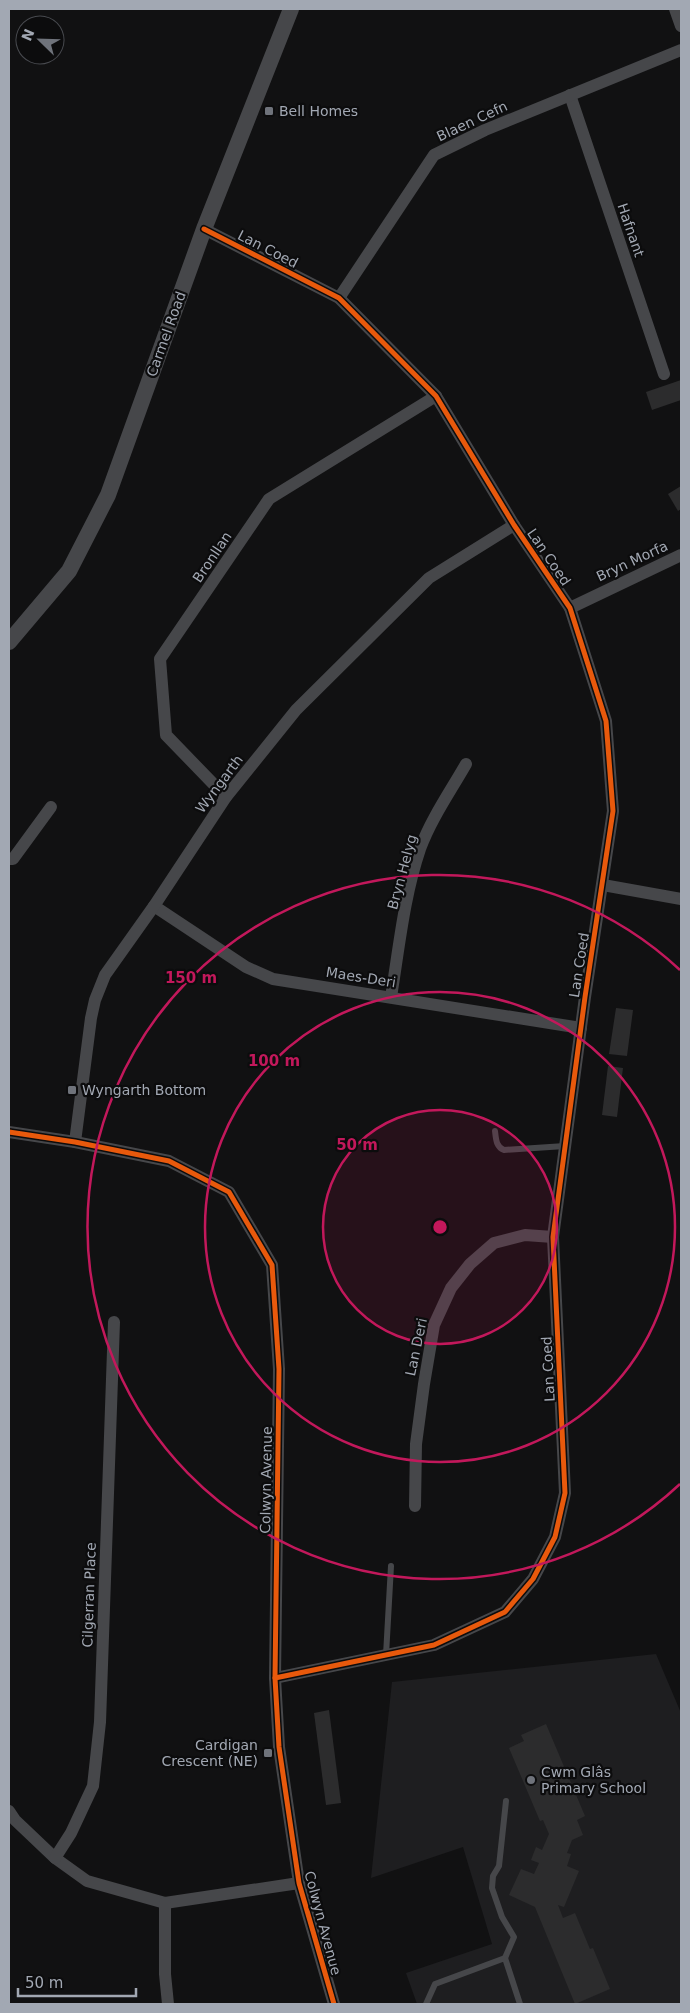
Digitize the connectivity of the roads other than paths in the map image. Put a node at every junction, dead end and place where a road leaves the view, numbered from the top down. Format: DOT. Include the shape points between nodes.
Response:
graph roads {
  1 [pos="291,9"];
  2 [pos="675,9"];
  3 [pos="681,26"];
  4 [pos="681,50"];
  5 [pos="570,95"];
  6 [pos="204,229"];
  7 [pos="339,298"];
  8 [pos="664,374"];
  9 [pos="436,396"];
  10 [pos="514,525"];
  11 [pos="681,555"];
  12 [pos="570,608"];
  13 [pos="9,642"];
  14 [pos="466,764"];
  15 [pos="226,796"];
  16 [pos="51,807"];
  17 [pos="9,859"];
  18 [pos="603,885"];
  19 [pos="681,898"];
  20 [pos="154,906"];
  21 [pos="391,997"];
  22 [pos="581,1028"];
  23 [pos="495,1131"];
  24 [pos="9,1132"];
  25 [pos="75,1142"];
  26 [pos="565,1146"];
  27 [pos="553,1237"];
  28 [pos="114,1322"];
  29 [pos="415,1506"];
  30 [pos="391,1566"];
  31 [pos="386,1655"];
  32 [pos="275,1678"];
  33 [pos="506,1801"];
  34 [pos="9,1811"];
  35 [pos="55,1858"];
  36 [pos="299,1883"];
  37 [pos="165,1903"];
  38 [pos="505,1958"];
  39 [pos="168,2004"];
  40 [pos="334,2004"];
  41 [pos="426,2004"];
  42 [pos="520,2004"];
  1 -- 6 [label="street, Carmel Road"];
  2 -- 3 [label="street"];
  4 -- 5 [label="street, Blaen Cefn"];
  5 -- 7 [label="street, Blaen Cefn" via="485,130 434,156"];
  5 -- 8 [label="street, Hafnant"];
  6 -- 7 [label="street, Lan Coed"];
  6 -- 13 [label="street, Carmel Road" via="108,495 68,571"];
  7 -- 9 [label="street, Lan Coed"];
  9 -- 10 [label="street, Lan Coed"];
  9 -- 15 [label="street, Bronllan" via="269,499 160,659 166,735"];
  10 -- 12 [label="street, Lan Coed"];
  10 -- 15 [label="street, Wyngarth" via="429,578 296,710"];
  11 -- 12 [label="street, Bryn Morfa"];
  12 -- 18 [label="street, Lan Coed" via="606,721 613,811"];
  14 -- 21 [label="street, Bryn Helyg" via="420,849"];
  15 -- 20 [label="street, Wyngarth"];
  16 -- 17 [label="street"];
  18 -- 19 [label="street"];
  18 -- 22 [label="street, Lan Coed"];
  20 -- 21 [label="street, Maes-Deri" via="246,967 273,979"];
  20 -- 25 [label="street, Wyngarth" via="105,975 95,1000"];
  21 -- 22 [label="street, Maes-Deri"];
  22 -- 26 [label="street, Lan Coed"];
  23 -- 26 [label="lane" via="497,1143 504,1150"];
  24 -- 25 [label="street, Colwyn Avenue"];
  25 -- 32 [label="street, Colwyn Avenue" via="169,1160 229,1192 272,1265 279,1369"];
  26 -- 27 [label="street, Lan Coed"];
  27 -- 29 [label="street, Lan Deri" via="525,1235 494,1243 470,1264 451,1288 434,1325 424,1384 416,1444"];
  27 -- 31 [label="street, Lan Coed" via="565,1493 556,1537 533,1579 505,1612 434,1645"];
  28 -- 35 [label="street, Cilgerran Place" via="100,1722 93,1786 71,1834"];
  30 -- 31 [label="lane"];
  31 -- 32 [label="street, Lan Coed"];
  32 -- 36 [label="street, Colwyn Avenue" via="279,1747"];
  33 -- 38 [label="lane" via="498,1866 492,1876 492,1888 502,1917 514,1937"];
  34 -- 35 [label="street"];
  35 -- 37 [label="street" via="87,1881"];
  36 -- 37 [label="street"];
  36 -- 40 [label="street, Colwyn Avenue"];
  37 -- 39 [label="street"];
  38 -- 41 [label="lane" via="435,1984"];
  38 -- 42 [label="lane"];
}
